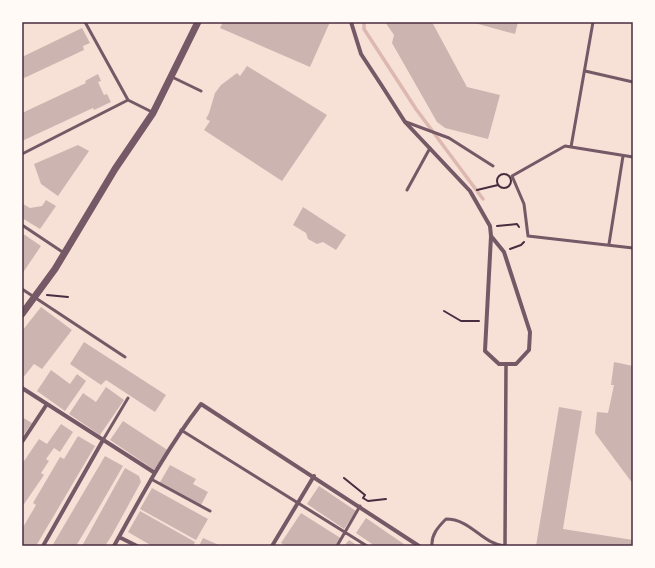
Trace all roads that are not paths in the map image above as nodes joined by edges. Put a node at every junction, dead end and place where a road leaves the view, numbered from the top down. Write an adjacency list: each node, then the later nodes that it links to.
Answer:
1 (85, 22): 9 (lane)
2 (198, 22): 6 (street)
3 (351, 22): 11 (street)
4 (592, 22): 5 (lane)
5 (585, 71): 7 (lane); 12 (lane)
6 (172, 77): 8 (lane); 10 (street)
7 (633, 82)
8 (201, 91)
9 (128, 100): 10 (lane); 14 (lane)
10 (153, 112): 23 (street)
11 (405, 122): 13 (street); 17 (lane)
12 (571, 147): 15 (lane); 21 (lane)
13 (430, 148): 18 (lane); 20 (street)
14 (22, 154)
15 (623, 156): 16 (lane); 21 (lane)
16 (633, 157)
17 (493, 166)
18 (407, 190)
19 (22, 225): 23 (lane)
20 (491, 236): 28 (street); 28 (street)
21 (609, 244): 22 (lane)
22 (633, 248)
23 (64, 253): 25 (street)
24 (22, 289): 25 (lane)
25 (34, 297): 26 (street); 27 (lane)
26 (22, 314)
27 (125, 357)
28 (506, 364): 51 (street)
29 (22, 388): 31 (street)
30 (128, 398): 33 (lane)
31 (47, 404): 33 (street); 34 (street)
32 (181, 430): 35 (street); 36 (street); 38 (lane)
33 (103, 440): 35 (street); 43 (street)
34 (22, 442)
35 (155, 473): 37 (street)
36 (314, 476): 38 (street); 39 (street)
37 (151, 479): 40 (lane); 42 (street)
38 (298, 503): 41 (lane); 46 (street)
39 (360, 506): 41 (lane); 49 (street)
40 (210, 511)
41 (345, 532): 47 (lane); 48 (lane)
42 (119, 537): 44 (street); 45 (street)
43 (43, 546)
44 (114, 546)
45 (137, 546)
46 (272, 546)
47 (337, 546)
48 (367, 546)
49 (419, 546)
50 (432, 546): 51 (lane)
51 (505, 546)

